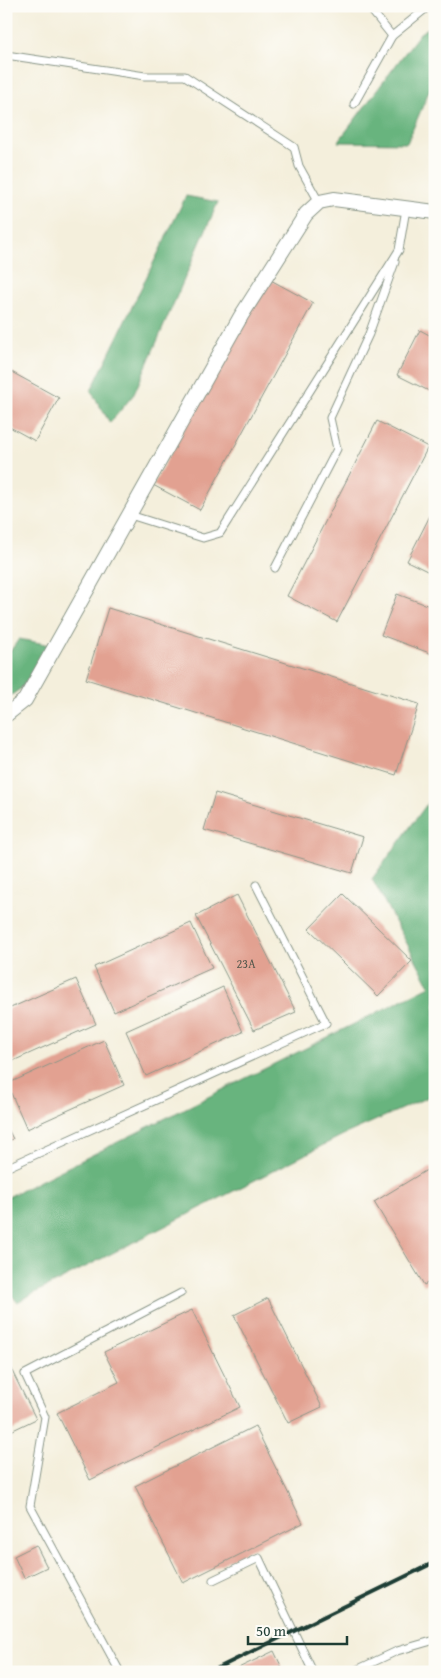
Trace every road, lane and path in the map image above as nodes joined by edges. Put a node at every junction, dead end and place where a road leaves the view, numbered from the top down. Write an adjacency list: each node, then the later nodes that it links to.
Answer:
1 (368, 6): 3 (lane)
2 (429, 6): 3 (lane)
3 (392, 36): 5 (lane)
4 (6, 55): 6 (lane)
5 (354, 104)
6 (319, 202): 7 (street); 10 (street)
7 (406, 209): 8 (street); 9 (lane)
8 (435, 212)
9 (399, 250): 10 (lane); 11 (lane)
10 (130, 515): 12 (street)
11 (275, 568)
12 (6, 715)
13 (256, 885): 14 (lane)
14 (6, 1168)
15 (181, 1293): 18 (lane)
16 (213, 1580): 19 (lane)
17 (435, 1640): 20 (lane)
18 (120, 1672)
19 (313, 1672)
20 (352, 1672)

